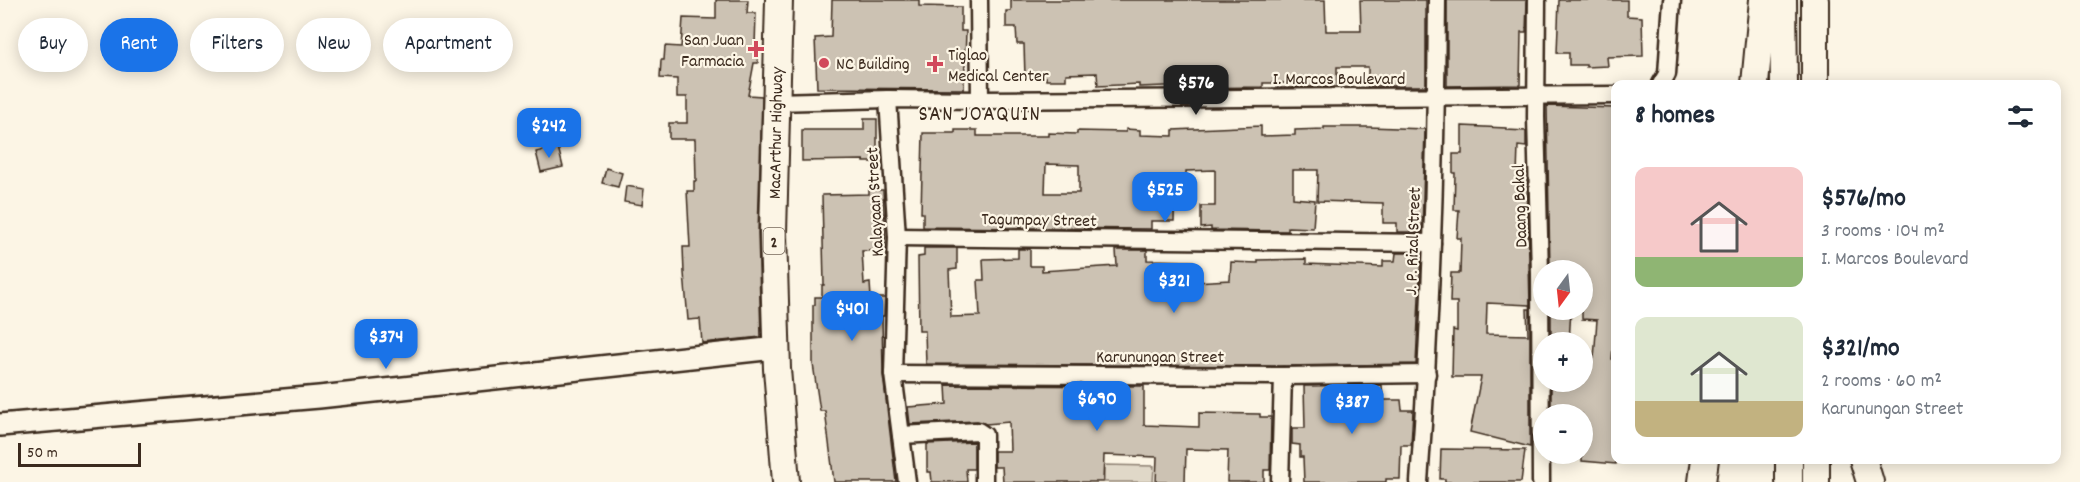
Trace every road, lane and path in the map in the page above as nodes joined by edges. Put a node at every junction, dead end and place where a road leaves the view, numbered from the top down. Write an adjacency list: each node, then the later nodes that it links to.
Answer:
1 (779, 0): 18 (highway, MacArthur Highway / 2)
2 (980, 0): 17 (street)
3 (1437, 0): 15 (street, J. P. Rizal Street)
4 (1537, 0): 14 (street, Daang Bakal)
5 (1672, 0): 9 (street)
6 (1763, 0): 10 (highway)
7 (1783, 0): 11 (highway)
8 (1815, 0): 12 (highway)
9 (1663, 80)
10 (1755, 80)
11 (1784, 80)
12 (1815, 80)
13 (1611, 95): 14 (street, I. Marcos Boulevard)
14 (1536, 96): 15 (street, I. Marcos Boulevard); 36 (street, Daang Bakal)
15 (1437, 97): 17 (street, I. Marcos Boulevard); 20 (street, J. P. Rizal Street)
16 (888, 99): 17 (street, I. Marcos Boulevard); 18 (street, I. Marcos Boulevard); 19 (street, Kalayaan Street)
17 (980, 100)
18 (775, 102): 21 (highway, MacArthur Highway / 2)
19 (897, 237): 20 (street, Tagumpay Street); 22 (street, Kalayaan Street)
20 (1432, 243): 23 (street, J. P. Rizal Street)
21 (776, 348): 25 (main road); 31 (highway, MacArthur Highway / 2)
22 (893, 374): 24 (street, Karunungan Street); 26 (street, Kalayaan Street)
23 (1427, 374): 24 (street, Karunungan Street); 35 (street, J. P. Rizal Street)
24 (1283, 376): 34 (street)
25 (0, 425)
26 (900, 435): 32 (street, Kalayaan Street); 33 (street)
27 (1704, 464): 37 (highway)
28 (1789, 464): 38 (highway)
29 (1816, 464): 39 (highway)
30 (1865, 464): 40 (highway)
31 (786, 482)
32 (907, 482)
33 (984, 482)
34 (1280, 482)
35 (1419, 482)
36 (1541, 482)
37 (1702, 482)
38 (1789, 482)
39 (1816, 482)
40 (1870, 482)

